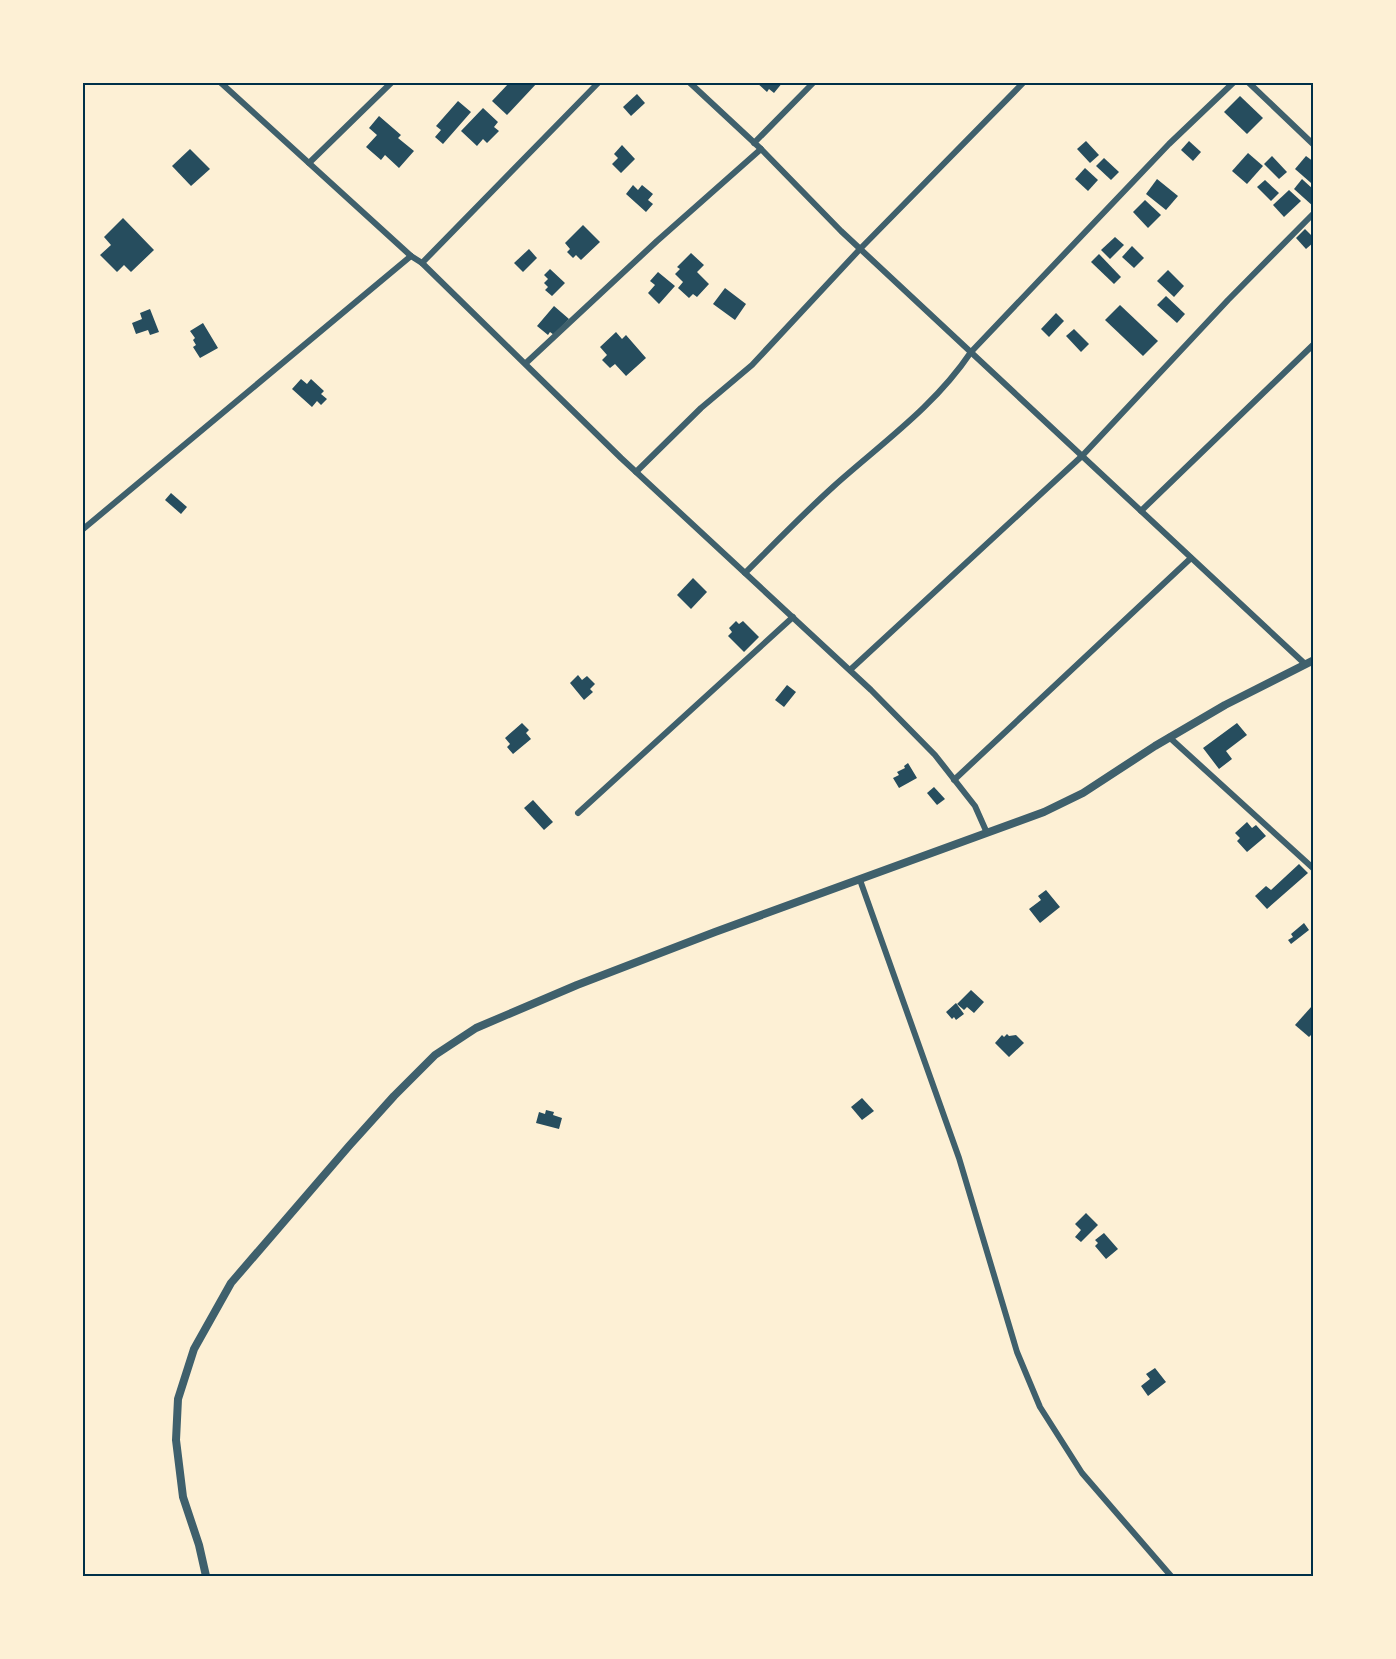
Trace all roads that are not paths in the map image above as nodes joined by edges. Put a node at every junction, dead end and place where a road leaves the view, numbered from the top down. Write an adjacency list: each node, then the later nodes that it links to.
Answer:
1 (220, 82): 12 (street)
2 (392, 82): 12 (street)
3 (599, 82): 16 (street)
4 (688, 82): 9 (street)
5 (814, 82): 9 (street)
6 (1024, 82): 14 (street)
7 (1234, 82): 18 (street)
8 (1248, 82): 10 (street)
9 (754, 143): 11 (street)
10 (1314, 145)
11 (761, 149): 14 (street); 19 (street)
12 (309, 163): 15 (street)
13 (1314, 213): 20 (street)
14 (860, 249): 18 (street); 21 (street)
15 (411, 256): 16 (street); 23 (street)
16 (422, 262): 19 (street)
17 (1314, 344): 22 (street)
18 (971, 352): 20 (street); 25 (street)
19 (526, 363): 21 (street)
20 (1082, 456): 22 (street); 29 (street)
21 (636, 472): 25 (street)
22 (1141, 511): 24 (street)
23 (82, 530)
24 (1191, 558): 28 (street); 31 (street)
25 (745, 573): 26 (street)
26 (793, 617): 29 (street); 32 (street)
27 (1314, 660): 28 (street)
28 (1304, 663): 30 (street)
29 (850, 670): 31 (street)
30 (1169, 737): 33 (street); 34 (street)
31 (954, 780): 33 (street)
32 (578, 813)
33 (987, 833): 35 (street)
34 (1314, 869)
35 (860, 880): 36 (street); 37 (street)
36 (206, 1576)
37 (1171, 1576)

